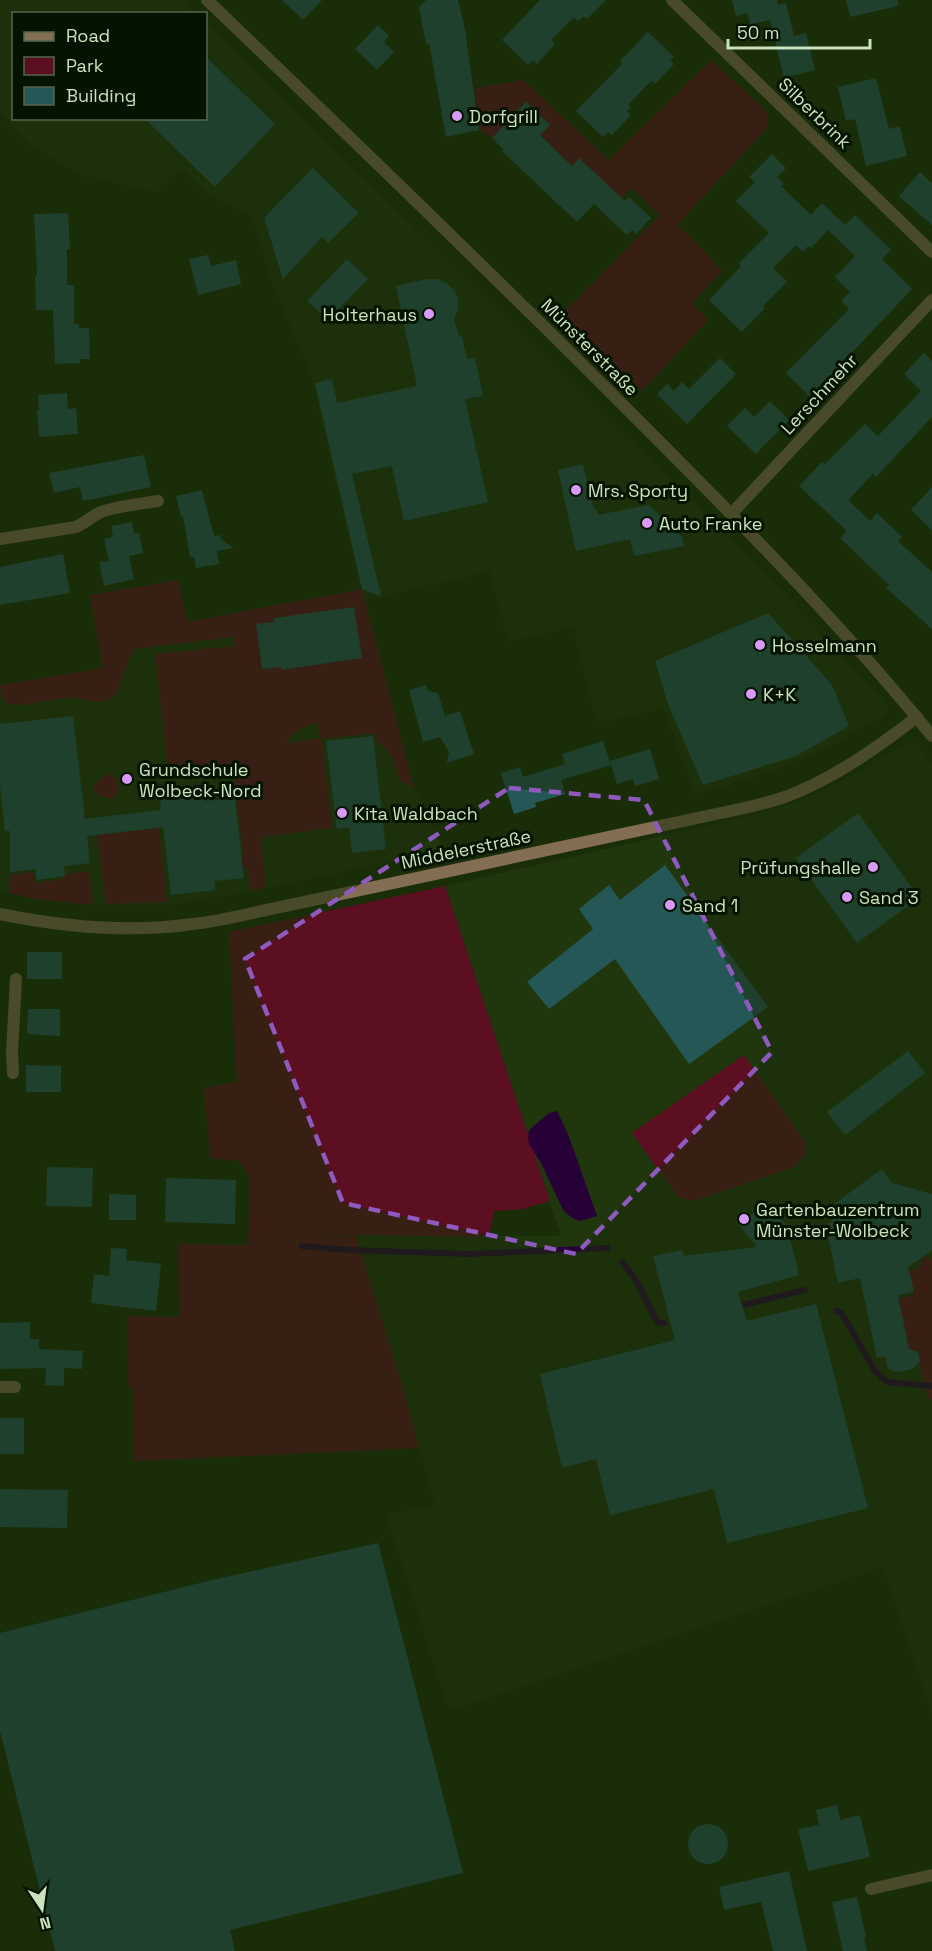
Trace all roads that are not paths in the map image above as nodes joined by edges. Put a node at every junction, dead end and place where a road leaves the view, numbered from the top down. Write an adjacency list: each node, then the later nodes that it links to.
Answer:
1 (207, 0): 6 (street, Münsterstraße)
2 (672, 0): 3 (street, Silberbrink)
3 (932, 252)
4 (932, 300): 6 (street, Lerschmehr)
5 (158, 501): 7 (street)
6 (732, 513): 8 (street, Münsterstraße)
7 (0, 539)
8 (917, 717): 9 (street, Münsterstraße); 10 (street, Middelerstraße)
9 (932, 736)
10 (0, 914)
11 (16, 979): 12 (street)
12 (6, 1053): 13 (street)
13 (13, 1073)
14 (0, 1387): 15 (street)
15 (15, 1387)
16 (932, 1875): 17 (street)
17 (871, 1889)

